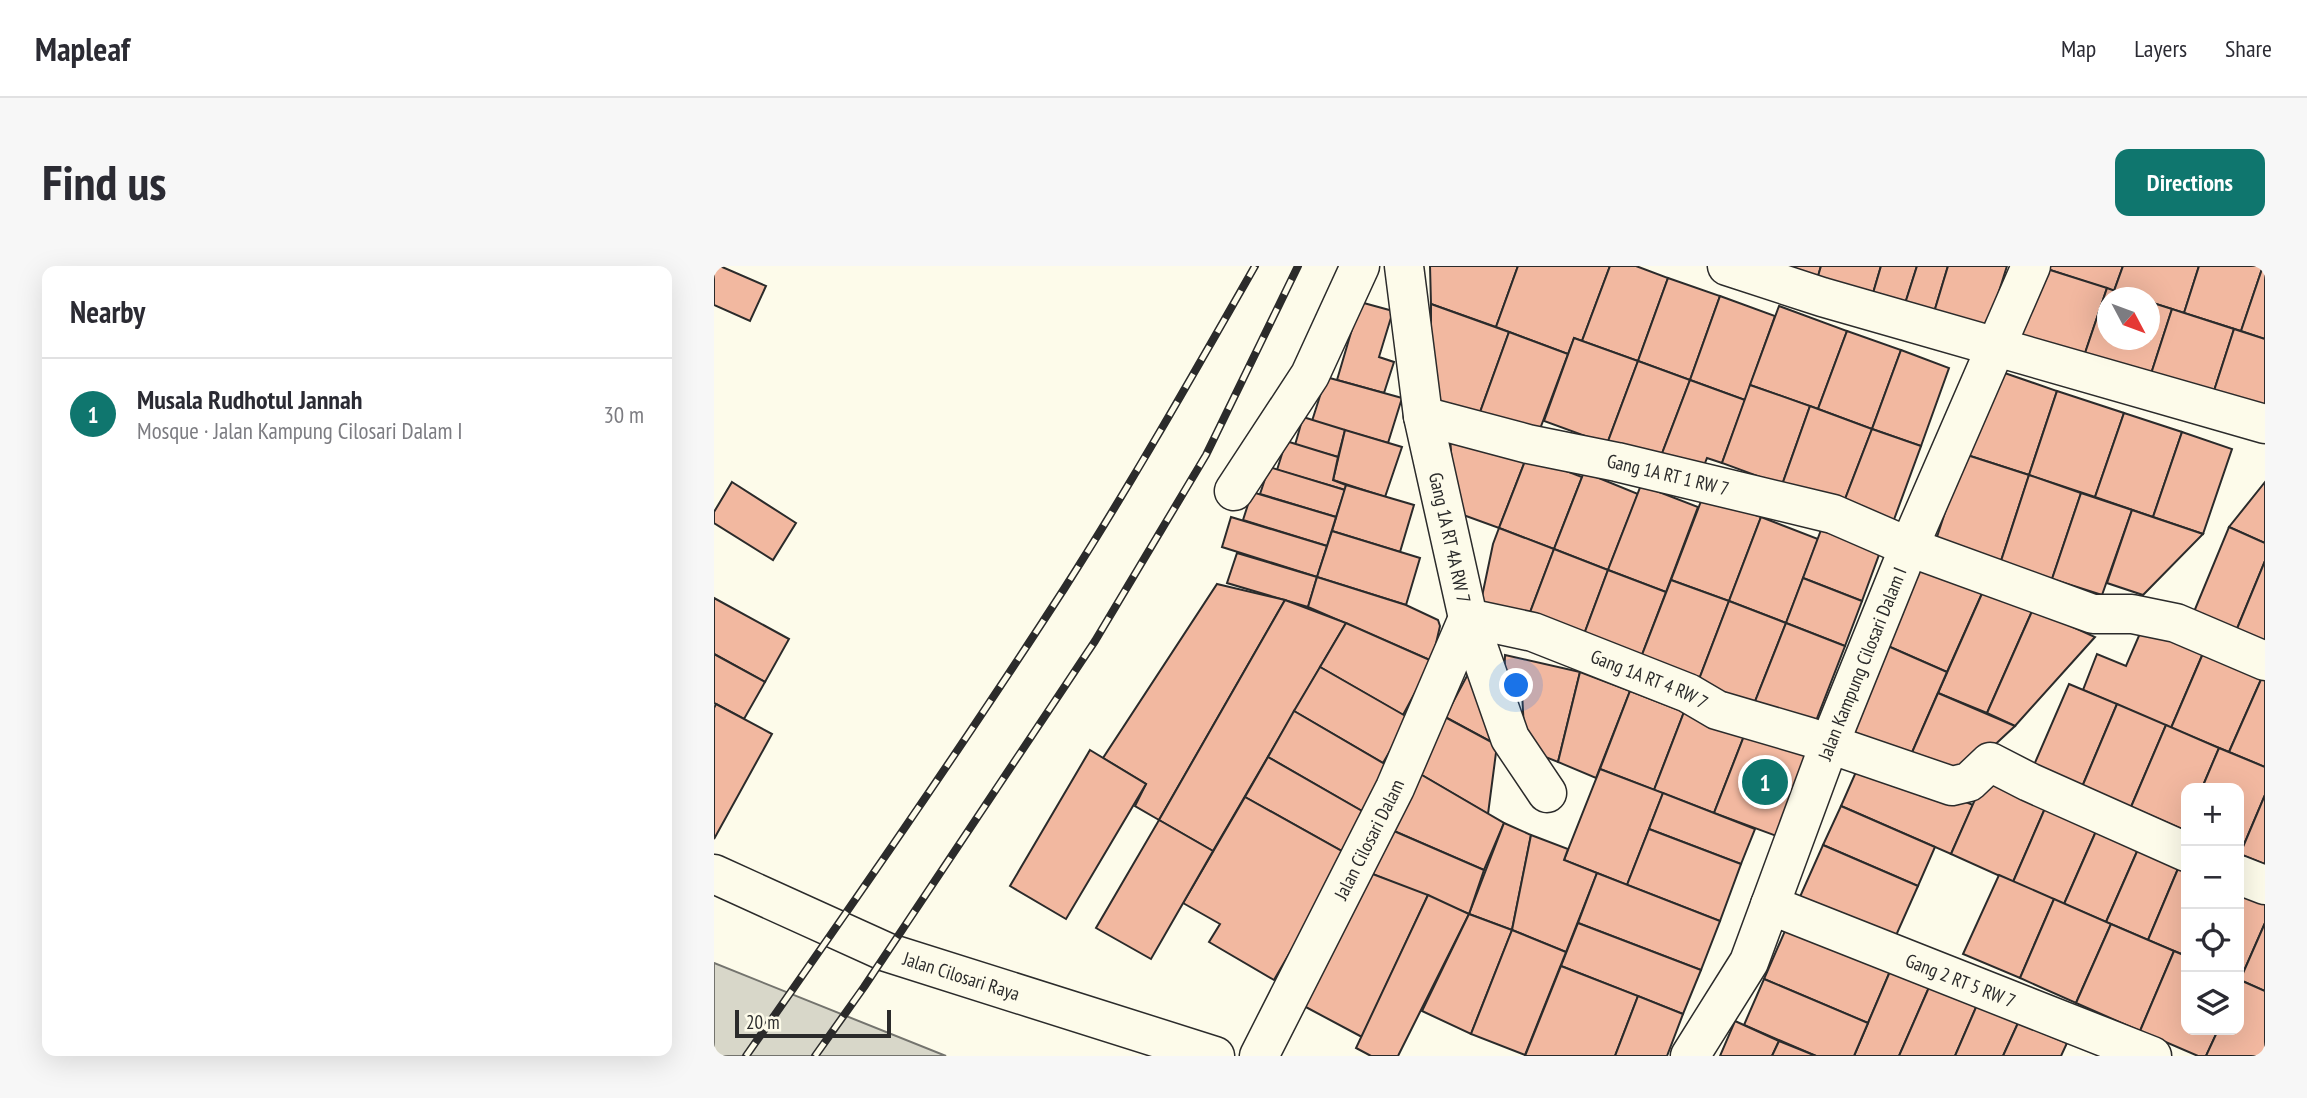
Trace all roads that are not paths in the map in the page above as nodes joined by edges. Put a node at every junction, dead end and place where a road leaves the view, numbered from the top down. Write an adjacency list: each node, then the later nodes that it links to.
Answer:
1 (1360, 266): 8 (street)
2 (1404, 266): 6 (street, Gang 1A RT 4A RW 7)
3 (1727, 266): 5 (street)
4 (2031, 266): 5 (street, Jalan Kampung Cilosari Dalam I)
5 (1998, 346): 7 (street); 9 (street, Jalan Kampung Cilosari Dalam I)
6 (1423, 416): 9 (street, Gang 1A RT 1 RW 7); 10 (street, Gang 1A RT 4A RW 7)
7 (2265, 424)
8 (1234, 491)
9 (1909, 547): 11 (street, Gang 1A RT 1 RW 7); 12 (street, Jalan Kampung Cilosari Dalam I)
10 (1468, 618): 12 (street, Gang 1A RT 4 RW 7); 13 (street, Gang 1A RT 4A RW 7); 20 (street, Jalan Cilosari Dalam)
11 (2265, 661)
12 (1829, 745): 14 (street, Gang 1A RT 4 RW 7); 18 (street, Jalan Kampung Cilosari Dalam I)
13 (1547, 793)
14 (2181, 850)
15 (714, 874): 19 (street, Jalan Cilosari Raya)
16 (2244, 877): 17 (street)
17 (2265, 886)
18 (1770, 905): 21 (street, Jalan Kampung Cilosari Dalam I); 22 (street, Gang 2 RT 5 RW 7)
19 (1215, 1056)
20 (1259, 1056)
21 (1690, 1056)
22 (2152, 1056)

